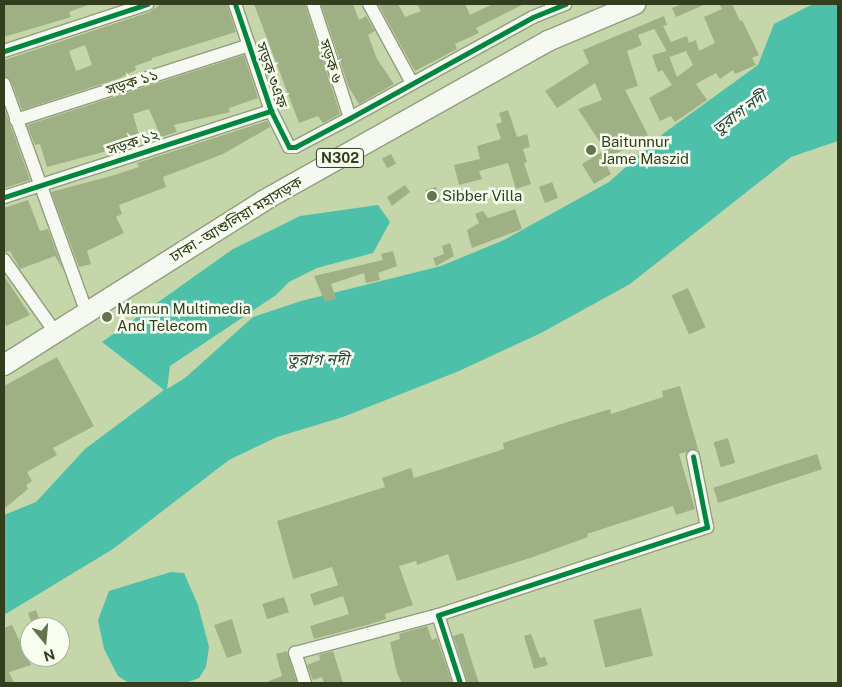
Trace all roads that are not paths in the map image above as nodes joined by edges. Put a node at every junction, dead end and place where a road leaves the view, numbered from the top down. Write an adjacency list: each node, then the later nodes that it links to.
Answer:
1 (147, 4): 8 (street)
2 (236, 4): 7 (street, সড়ক ৩এফ)
3 (313, 4): 12 (street, সড়ক ৬)
4 (369, 4): 9 (street)
5 (565, 4): 9 (street)
6 (635, 4): 17 (highway, ঢাকা - আশুলিয়া মহাসড়ক / N302)
7 (249, 45): 11 (street, সড়ক ৩এফ); 13 (street, সড়ক ১১)
8 (4, 51)
9 (412, 82): 12 (street)
10 (4, 84): 13 (street)
11 (270, 111): 12 (street, সড়ক ৩এফ); 14 (street, সড়ক ১২)
12 (350, 118)
13 (16, 120): 14 (street)
14 (39, 186): 15 (street, সড়ক ১২); 17 (street)
15 (4, 197)
16 (4, 260): 18 (street)
17 (86, 312): 18 (highway, ঢাকা - আশুলিয়া মহাসড়ক / N302)
18 (55, 332): 19 (highway, N302); 20 (highway, ঢাকা - আশুলিয়া মহাসড়ক / N302)
19 (4, 358)
20 (4, 365)
21 (693, 456): 22 (street)
22 (438, 615): 23 (street); 24 (street)
23 (305, 683)
24 (460, 683)

